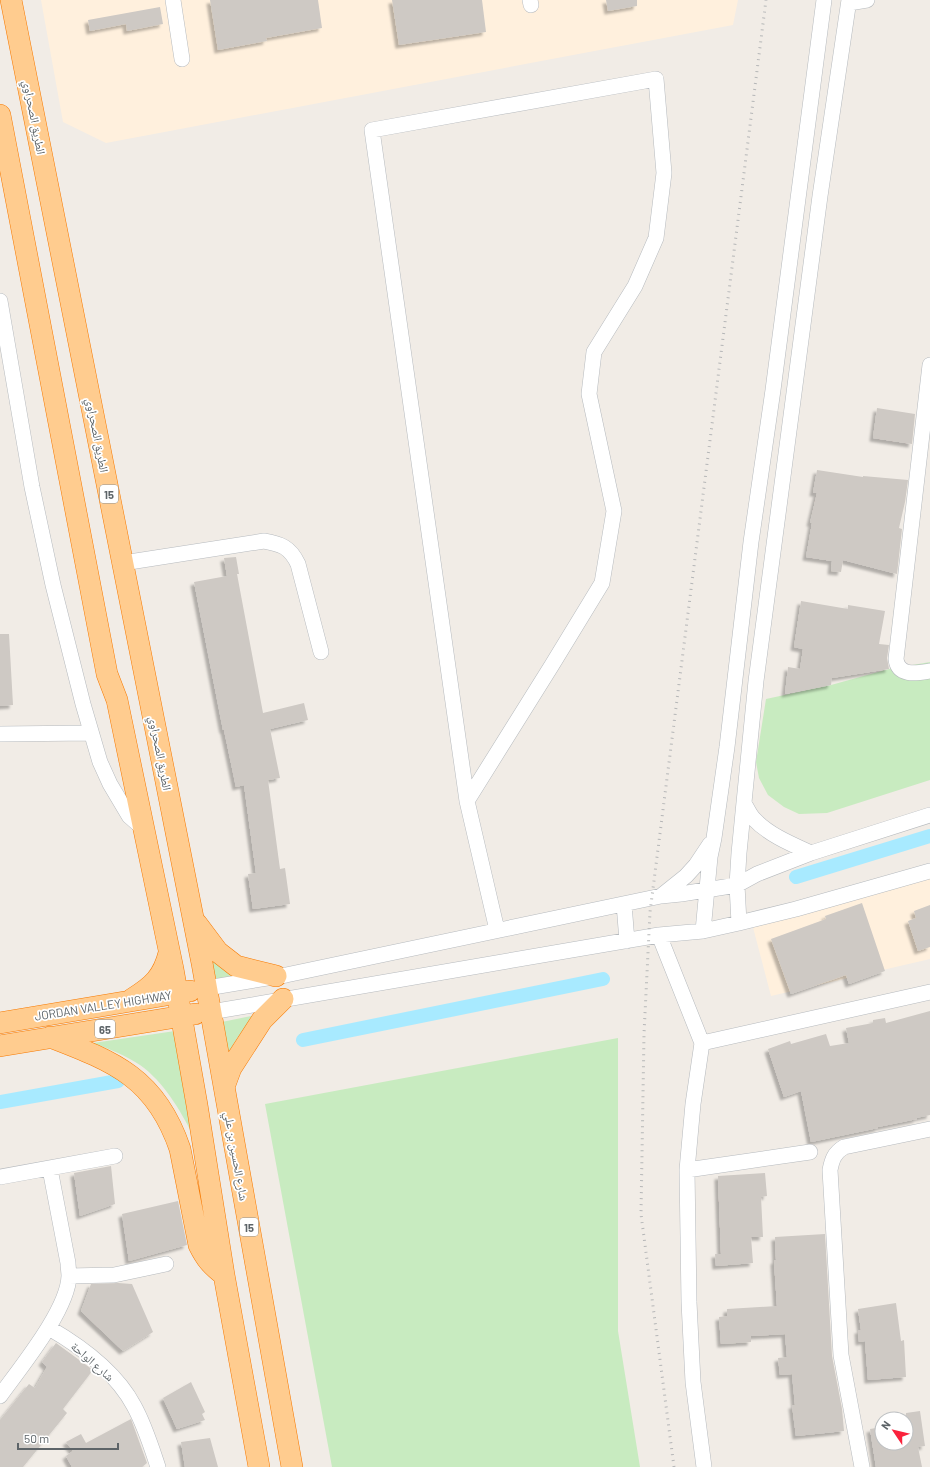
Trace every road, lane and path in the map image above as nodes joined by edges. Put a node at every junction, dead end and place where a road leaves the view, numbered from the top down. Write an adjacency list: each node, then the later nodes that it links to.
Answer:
1 (11, 0): 10 (highway, الطريق الصحراوي / 15)
2 (173, 0): 6 (street)
3 (824, 0): 19 (street)
4 (867, 0): 5 (street)
5 (849, 1): 16 (street)
6 (182, 59)
7 (0, 115): 18 (highway)
8 (0, 302): 13 (street)
9 (930, 365): 12 (street)
10 (123, 562): 11 (street); 26 (highway, الطريق الصحراوي / 15)
11 (321, 652)
12 (930, 671)
13 (91, 733): 14 (street); 18 (street)
14 (0, 734)
15 (467, 801): 15 (street); 28 (street)
16 (744, 803): 20 (street); 22 (street)
17 (930, 815): 20 (street)
18 (145, 830): 32 (highway)
19 (714, 838): 23 (street); 24 (street)
20 (811, 853): 22 (street)
21 (930, 871): 27 (street)
22 (737, 885): 23 (street); 27 (street)
23 (707, 889): 24 (street); 29 (street)
24 (661, 896): 25 (street)
25 (624, 904): 28 (street); 31 (street)
26 (194, 920): 33 (highway); 34 (highway, الطريق الصحراوي / 15)
27 (739, 923): 29 (street)
28 (497, 930): 33 (street)
29 (703, 931): 30 (street)
30 (659, 935): 31 (street); 43 (street)
31 (627, 940): 37 (street)
32 (169, 953): 36 (highway); 38 (highway)
33 (276, 976): 34 (street)
34 (206, 988): 36 (highway, JORDAN VALLEY HIGHWAY / 65); 39 (highway, شارع الحسين بن علي / 15)
35 (930, 992): 43 (street)
36 (177, 993): 38 (highway, JORDAN VALLEY HIGHWAY / 65); 40 (highway)
37 (283, 999): 39 (street); 45 (highway)
38 (126, 1002): 41 (highway, JORDAN VALLEY HIGHWAY / 65)
39 (211, 1012): 40 (highway, JORDAN VALLEY HIGHWAY / 65); 45 (highway, شارع الحسين بن علي / 15)
40 (181, 1016): 42 (highway, JORDAN VALLEY HIGHWAY / 65); 53 (highway)
41 (0, 1023)
42 (50, 1037): 44 (highway, JORDAN VALLEY HIGHWAY / 65); 53 (highway)
43 (702, 1043): 50 (street)
44 (0, 1046)
45 (224, 1087): 59 (highway, شارع الحسين بن علي / 15)
46 (930, 1129): 61 (street)
47 (810, 1152): 50 (street)
48 (115, 1156): 49 (street)
49 (50, 1169): 51 (street); 54 (street)
50 (687, 1170): 60 (street)
51 (0, 1177)
52 (166, 1264): 54 (street)
53 (224, 1275): 58 (highway)
54 (69, 1276): 55 (street)
55 (49, 1328): 56 (street); 57 (street, شارع الواحة)
56 (0, 1396)
57 (158, 1467)
58 (260, 1467)
59 (292, 1467)
60 (704, 1467)
61 (862, 1467)

